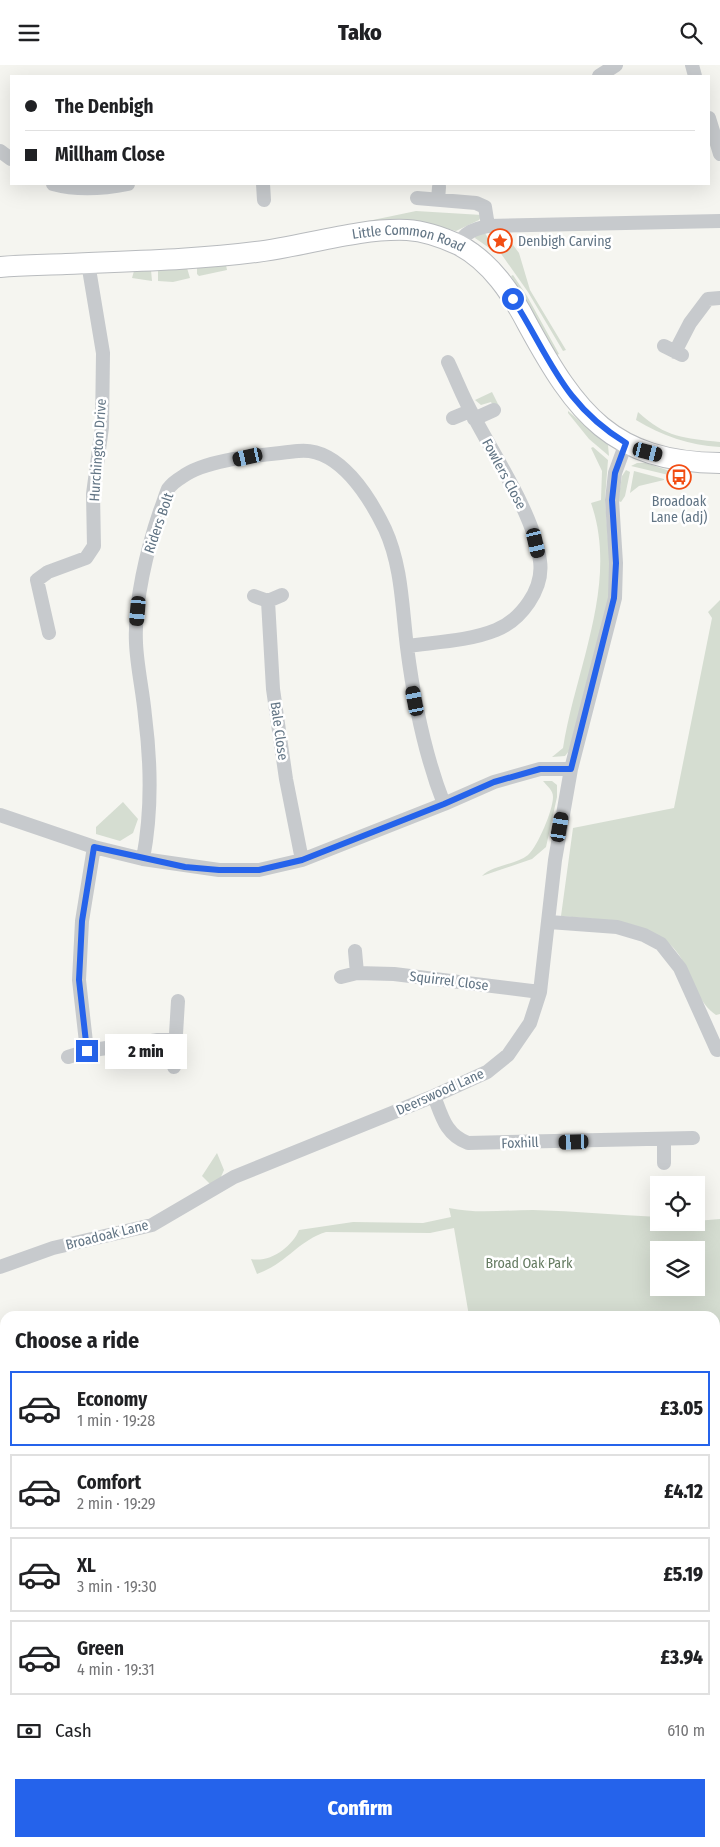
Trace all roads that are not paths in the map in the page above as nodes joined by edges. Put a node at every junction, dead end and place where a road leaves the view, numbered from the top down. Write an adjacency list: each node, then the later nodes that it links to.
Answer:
1 (616, 65): 2 (street)
2 (601, 75)
3 (710, 121): 4 (street)
4 (720, 154)
5 (58, 185): 6 (street)
6 (123, 185)
7 (263, 185): 9 (street)
8 (416, 198): 11 (street)
9 (264, 200)
10 (720, 221): 11 (street)
11 (488, 226): 12 (street)
12 (459, 245): 13 (highway, Little Common Road); 21 (highway, Little Common Road)
13 (88, 263): 14 (highway, Little Common Road); 24 (street, Hurchington Drive)
14 (0, 267)
15 (720, 298): 16 (street)
16 (674, 351)
17 (448, 362): 19 (street, Fowlers Close)
18 (494, 409): 19 (street)
19 (472, 415): 20 (street); 25 (street, Fowlers Close)
20 (453, 418)
21 (626, 443): 22 (highway, Little Common Road); 26 (street)
22 (720, 463)
23 (282, 595): 31 (street, Bale Close)
24 (49, 633)
25 (407, 646): 27 (street, Riders Bolt); 30 (street, Riders Bolt)
26 (571, 769): 27 (street); 32 (street, Deerswood Lane)
27 (444, 804): 31 (street)
28 (0, 815): 29 (street)
29 (94, 847): 30 (street); 41 (street)
30 (143, 859): 31 (street)
31 (302, 860)
32 (549, 922): 36 (street, Deerswood Lane); 38 (street)
33 (355, 951): 34 (street)
34 (358, 973): 35 (street, Squirrel Close); 36 (street, Squirrel Close)
35 (341, 977)
36 (540, 992): 44 (street, Deerswood Lane)
37 (178, 1001): 39 (street)
38 (714, 1025): 40 (street)
39 (177, 1040): 41 (street); 43 (street)
40 (717, 1050)
41 (87, 1051): 42 (street)
42 (68, 1057)
43 (174, 1067)
44 (434, 1096): 46 (street, Foxhill); 48 (street, Deerswood Lane)
45 (693, 1138): 46 (street, Foxhill)
46 (664, 1139): 47 (street)
47 (664, 1163)
48 (234, 1177): 49 (street, Broadoak Lane)
49 (0, 1267)

